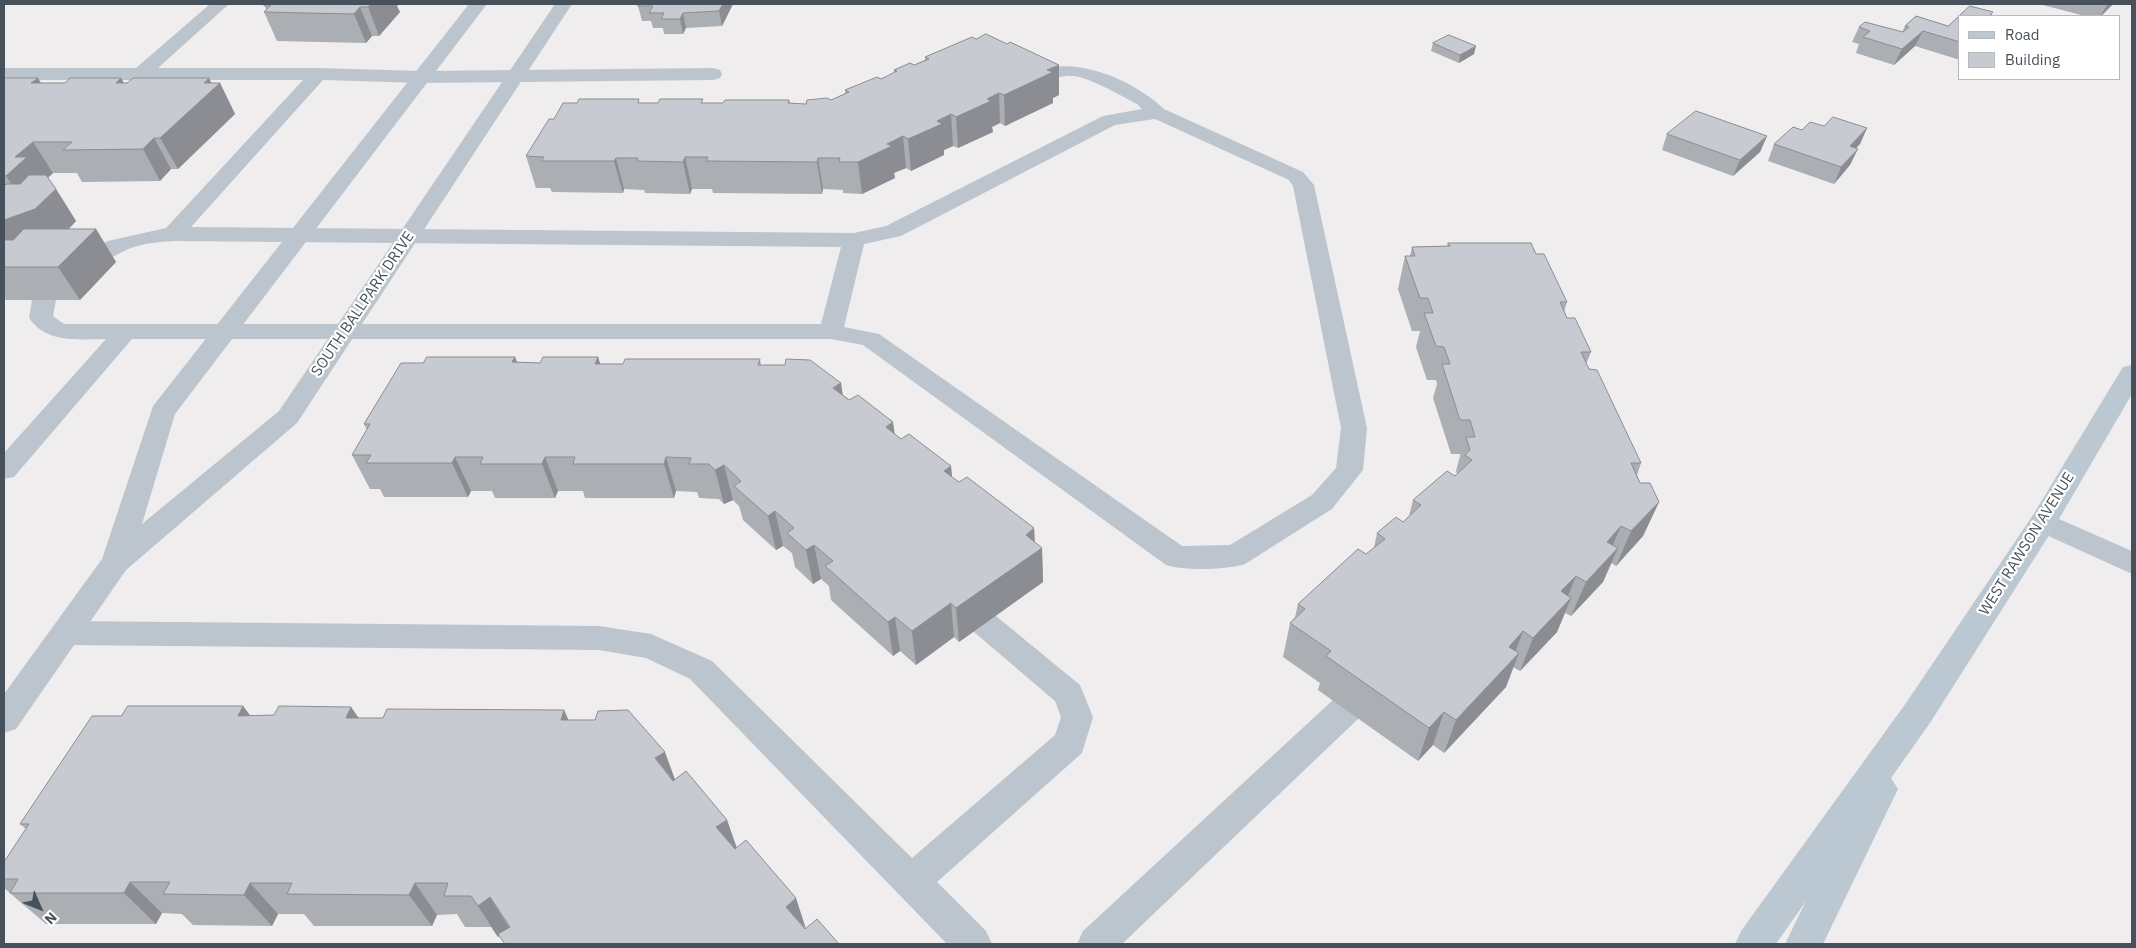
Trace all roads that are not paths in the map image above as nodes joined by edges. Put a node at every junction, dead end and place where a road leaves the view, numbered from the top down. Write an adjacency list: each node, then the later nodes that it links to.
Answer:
1 (220, 4): 5 (street)
2 (478, 4): 9 (street, SOUTH BALLPARK DRIVE)
3 (563, 4): 8 (street, SOUTH BALLPARK DRIVE)
4 (4, 74): 5 (street)
5 (141, 74): 6 (street)
6 (318, 74): 9 (street); 12 (street)
7 (713, 74): 8 (street)
8 (516, 75): 9 (street); 13 (street, SOUTH BALLPARK DRIVE)
9 (421, 77): 14 (street, SOUTH BALLPARK DRIVE)
10 (1032, 82): 11 (street)
11 (1157, 113): 15 (street); 19 (street)
12 (173, 234): 14 (street); 16 (street)
13 (408, 236): 14 (street); 15 (street); 21 (street, SOUTH BALLPARK DRIVE)
14 (298, 237): 20 (street, SOUTH BALLPARK DRIVE)
15 (854, 240): 19 (street)
16 (83, 262)
17 (44, 300): 18 (street)
18 (124, 332): 20 (street); 23 (street)
19 (830, 332): 21 (street)
20 (224, 333): 21 (street); 25 (street, SOUTH BALLPARK DRIVE)
21 (345, 333): 25 (street, SOUTH BALLPARK DRIVE)
22 (2132, 373): 24 (main road, WEST RAWSON AVENUE)
23 (4, 470)
24 (2044, 522): 26 (street); 30 (main road, WEST RAWSON AVENUE)
25 (116, 562): 28 (street, SOUTH BALLPARK DRIVE)
26 (2132, 563)
27 (985, 624): 32 (street)
28 (66, 633): 31 (street, SOUTH BALLPARK DRIVE); 32 (street)
29 (1346, 709): 34 (street)
30 (1918, 713): 35 (main road, WEST RAWSON AVENUE); 36 (main road, WEST RAWSON AVENUE)
31 (4, 719)
32 (911, 882): 33 (street)
33 (973, 944)
34 (1096, 944)
35 (1754, 944)
36 (1804, 944)

